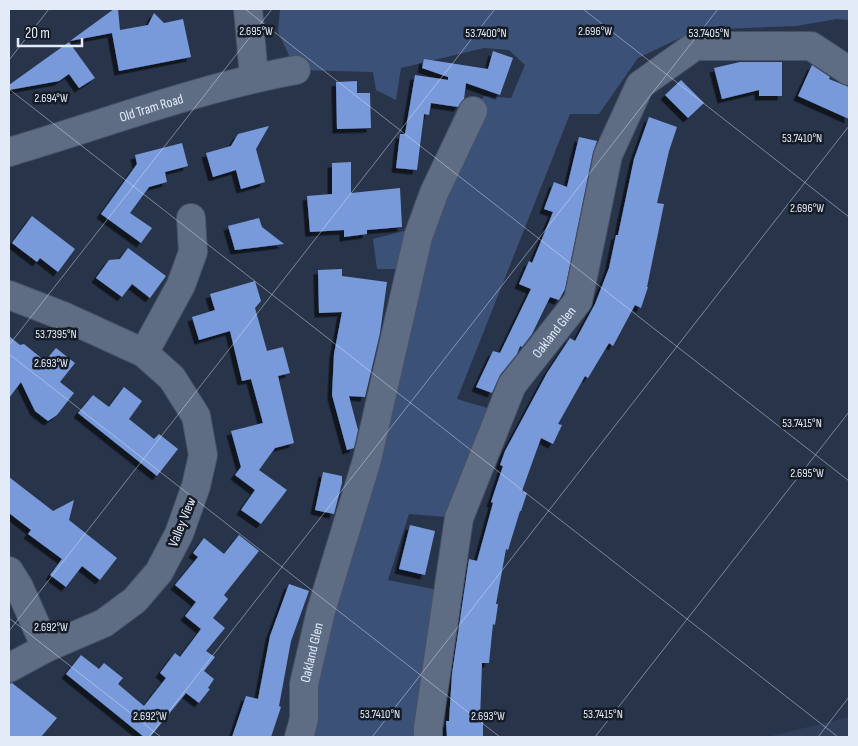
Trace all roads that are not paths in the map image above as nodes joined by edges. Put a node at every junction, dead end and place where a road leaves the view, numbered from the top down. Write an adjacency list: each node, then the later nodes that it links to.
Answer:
1 (248, 9): 4 (street)
2 (296, 70): 4 (street, Old Tram Road)
3 (849, 71): 14 (street, Oakland Glen)
4 (254, 77): 6 (street, Old Tram Road)
5 (473, 111): 13 (street, Oakland Glen)
6 (9, 152)
7 (191, 218): 9 (street)
8 (9, 295): 9 (street, Valley View)
9 (144, 353): 11 (street, Valley View)
10 (9, 571): 11 (street)
11 (46, 648): 12 (street, Valley View)
12 (9, 668)
13 (299, 737)
14 (428, 737)

